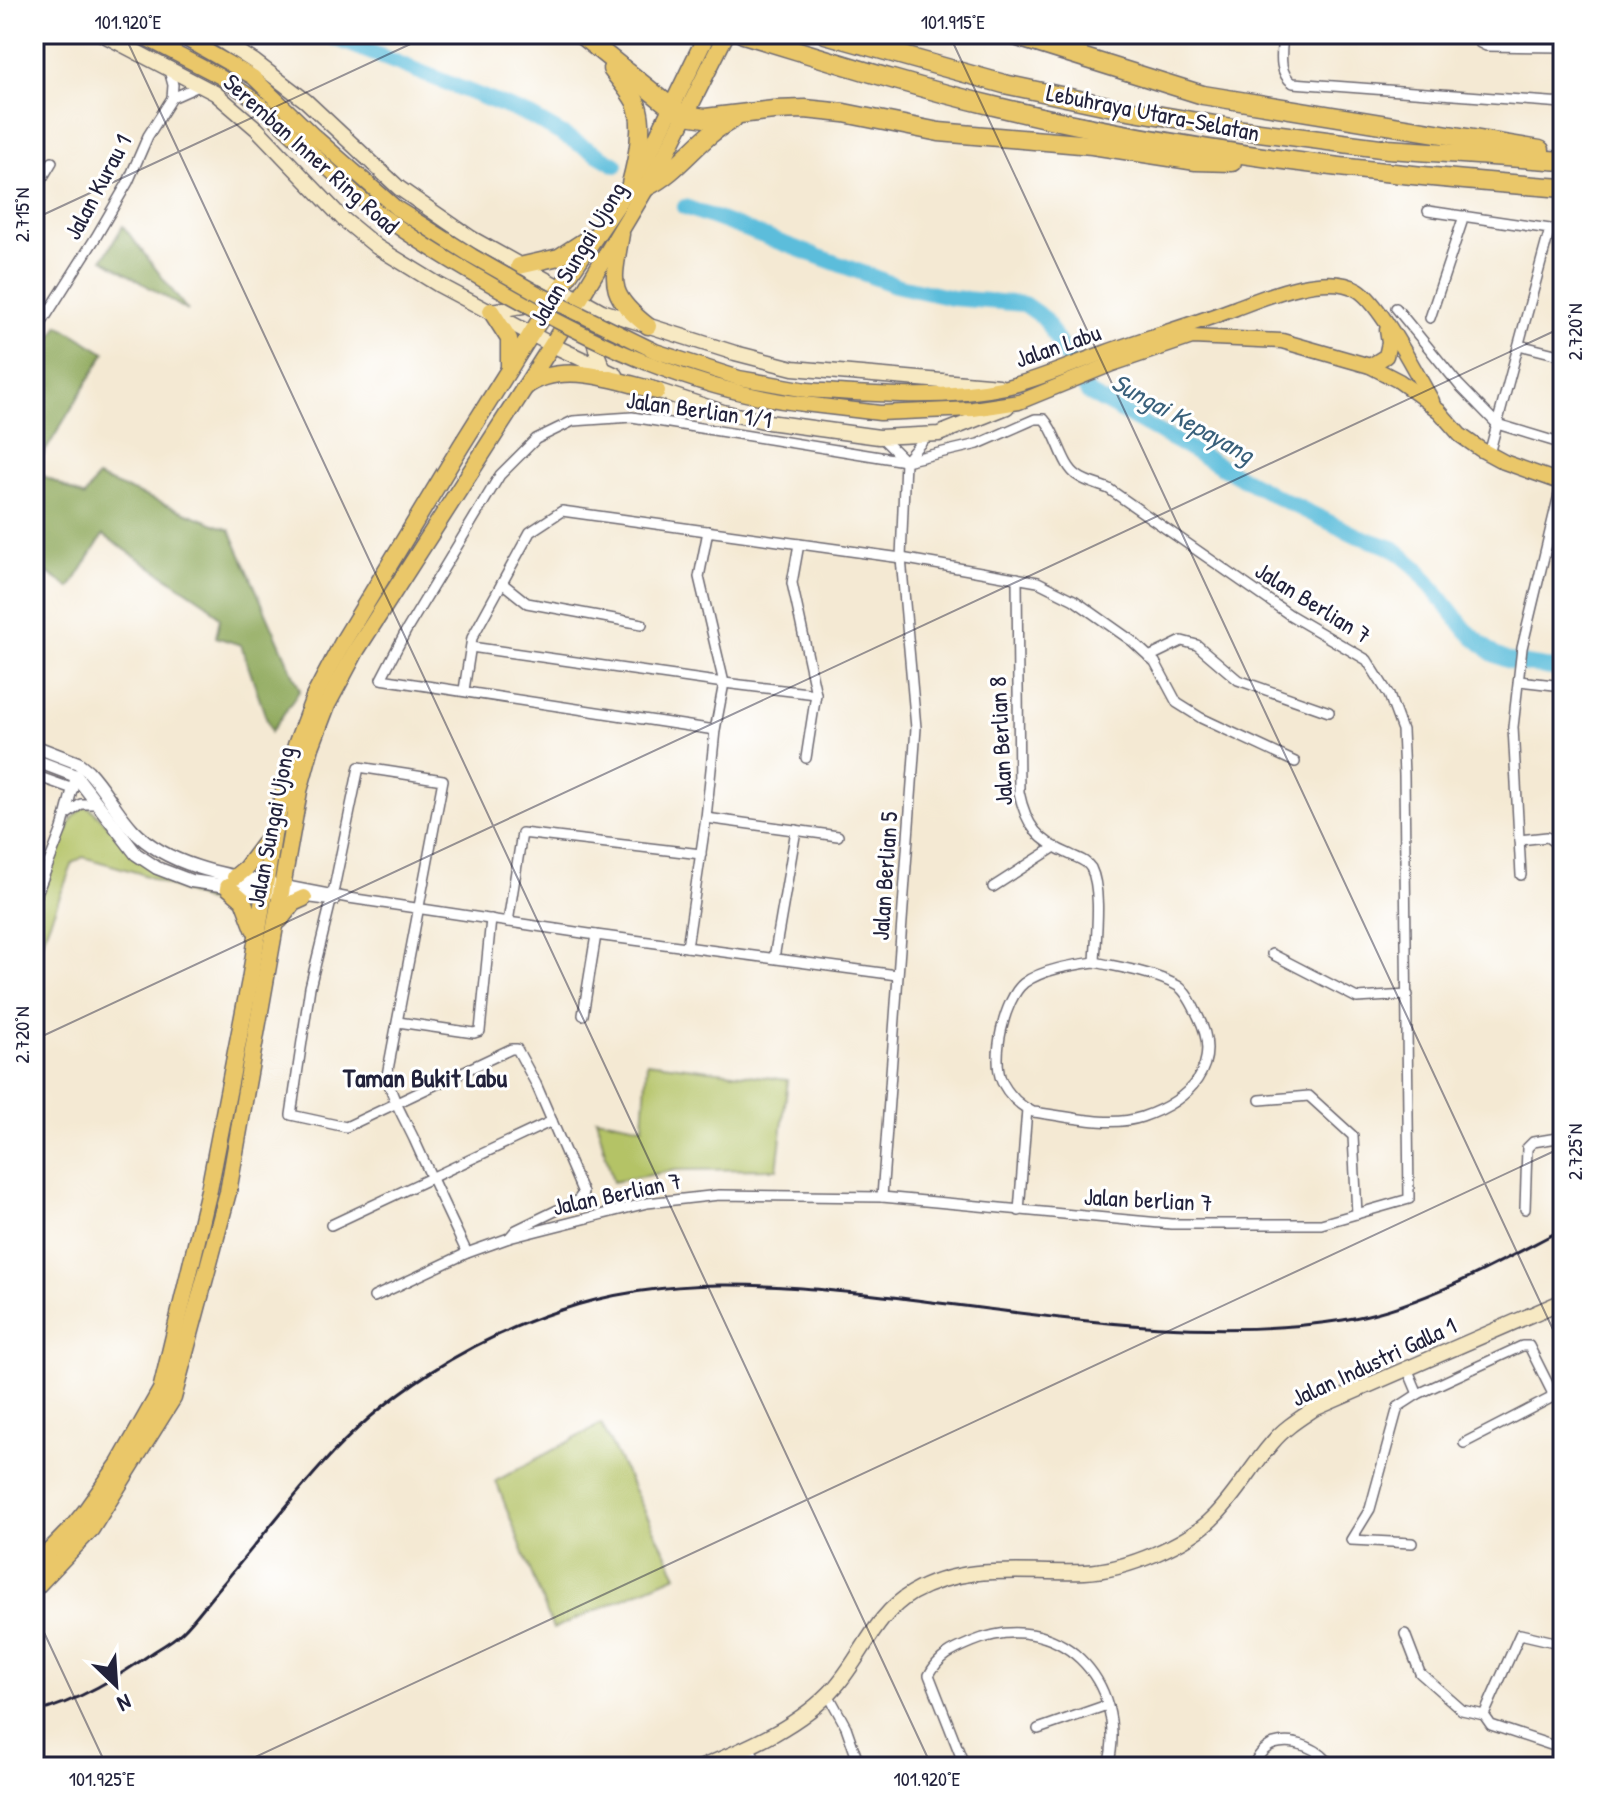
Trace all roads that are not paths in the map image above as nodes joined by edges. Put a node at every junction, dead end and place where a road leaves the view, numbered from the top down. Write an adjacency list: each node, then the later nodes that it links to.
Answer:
1 (102, 34): 16 (main road, Seremban Inner Ring Road)
2 (138, 34): 22 (main road)
3 (177, 34): 22 (main road)
4 (211, 34): 33 (main road, Seremban Inner Ring Road)
5 (580, 34): 14 (highway)
6 (707, 34): 15 (highway, Jalan Sungai Ujong)
7 (726, 34): 15 (highway, Jalan Sungai Ujong)
8 (743, 34): 25 (highway, Lebuhraya Utara–Selatan)
9 (825, 34): 23 (highway, Lebuhraya Utara–Selatan)
10 (1008, 34): 23 (highway)
11 (1283, 34): 19 (street)
12 (1477, 34): 13 (street)
13 (1563, 47)
14 (599, 51): 20 (highway); 26 (highway)
15 (706, 55): 20 (highway, Jalan Sungai Ujong)
16 (167, 67): 17 (main road, Seremban Inner Ring Road); 18 (street)
17 (202, 85): 18 (street); 37 (main road, Seremban Inner Ring Road)
18 (172, 98): 43 (street, Jalan Kurau 1)
19 (1563, 103)
20 (679, 111): 21 (highway); 26 (highway, Jalan Sungai Ujong)
21 (750, 112): 25 (highway); 26 (highway)
22 (310, 142): 54 (main road, bridge)
23 (1563, 158)
24 (52, 162): 28 (street)
25 (1287, 162): 27 (highway, Lebuhraya Utara–Selatan)
26 (643, 179): 30 (highway, Jalan Sungai Ujong)
27 (1563, 188)
28 (34, 192)
29 (1428, 211): 31 (street)
30 (622, 216): 32 (highway, Jalan Sungai Ujong); 35 (highway, Jalan Sungai Ujong); 40 (highway)
31 (1464, 216): 38 (street); 45 (street)
32 (599, 230): 33 (highway); 34 (highway, Jalan Sungai Ujong)
33 (519, 266): 34 (main road, Seremban Inner Ring Road); 37 (main road)
34 (560, 288): 35 (main road, Seremban Inner Ring Road); 42 (highway, Jalan Sungai Ujong)
35 (579, 298): 39 (main road, Jalan Labu); 44 (highway, Jalan Sungai Ujong)
36 (1396, 308): 57 (street)
37 (491, 311): 42 (main road, Seremban Inner Ring Road); 49 (highway)
38 (1430, 318)
39 (627, 319): 40 (main road, Jalan Labu); 50 (main road)
40 (648, 326): 51 (main road, Jalan Labu)
41 (1386, 326): 47 (main road, Jalan Labu); 48 (main road); 56 (main road, Jalan Labu)
42 (532, 333): 44 (main road, Seremban Inner Ring Road); 49 (highway, Jalan Sungai Ujong)
43 (34, 335)
44 (552, 345): 50 (main road, Jalan Labu); 52 (highway, Jalan Sungai Ujong)
45 (1519, 345): 46 (street); 57 (street)
46 (1563, 356)
47 (1112, 357): 48 (main road, Jalan Labu); 51 (main road, Jalan Labu); 55 (main road, Jalan Labu)
48 (1370, 366): 56 (main road, Jalan Labu)
49 (509, 370): 89 (highway, Jalan Sungai Ujong)
50 (604, 370): 53 (main road, Jalan Labu)
51 (1008, 386): 54 (main road)
52 (521, 390): 53 (highway); 96 (highway, Jalan Sungai Ujong)
53 (657, 391): 59 (main road, Jalan Labu)
54 (805, 397): 55 (main road)
55 (1019, 402): 58 (main road, Jalan Labu)
56 (1439, 411): 61 (main road, Jalan Labu)
57 (1497, 424): 60 (street); 61 (street)
58 (927, 436): 59 (main road, Jalan Labu); 62 (street)
59 (879, 437): 62 (street)
60 (1563, 444)
61 (1489, 454): 63 (main road, Jalan Labu)
62 (905, 461): 66 (street, Jalan Berlian 5); 75 (street, Jalan Berlian 1/1); 117 (street, Jalan Berlian 7)
63 (1562, 482): 72 (street)
64 (708, 531): 65 (street); 68 (street); 73 (street)
65 (799, 544): 66 (street); 76 (street)
66 (901, 558): 67 (street); 116 (street, Jalan Berlian 5)
67 (1017, 578): 71 (street); 93 (street, Jalan Berlian 8)
68 (502, 583): 69 (street); 70 (street)
69 (642, 624)
70 (471, 647): 73 (street); 75 (street)
71 (1149, 657): 77 (street); 82 (street)
72 (1520, 678): 74 (street); 92 (street)
73 (724, 683): 76 (street); 78 (street)
74 (1563, 686)
75 (464, 690): 78 (street)
76 (816, 694): 80 (street)
77 (1329, 712)
78 (715, 730): 88 (street)
79 (34, 746): 83 (street)
80 (806, 758)
81 (34, 760): 83 (street)
82 (1295, 762)
83 (77, 769): 85 (street); 86 (street); 99 (street)
84 (34, 775): 85 (street)
85 (73, 789): 87 (street)
86 (96, 804): 87 (street); 99 (street)
87 (66, 815): 97 (street)
88 (706, 818): 90 (street); 95 (street)
89 (274, 830): 99 (highway); 100 (highway, Jalan Sungai Ujong)
90 (796, 830): 91 (street); 114 (street)
91 (838, 836)
92 (1519, 840): 94 (street); 98 (street)
93 (1055, 847): 101 (street); 115 (street, Jalan Berlian 8)
94 (1563, 848)
95 (701, 854): 108 (street); 112 (street)
96 (288, 856): 102 (highway, Jalan Sungai Ujong); 103 (highway)
97 (39, 869): 105 (street)
98 (1521, 875)
99 (232, 882): 100 (street); 110 (highway)
100 (263, 886): 102 (street); 110 (highway, Jalan Sungai Ujong)
101 (993, 887)
102 (282, 889): 103 (street); 109 (highway, Jalan Sungai Ujong)
103 (304, 893): 104 (street); 109 (highway)
104 (332, 898): 106 (street); 106 (street); 121 (street)
105 (34, 901)
106 (420, 909): 107 (street); 119 (street)
107 (491, 919): 108 (street); 119 (street)
108 (508, 922): 111 (street)
109 (275, 928): 141 (highway, Jalan Sungai Ujong)
110 (256, 934): 140 (highway, Jalan Sungai Ujong)
111 (596, 935): 112 (street); 118 (street)
112 (687, 947): 114 (street)
113 (1272, 954): 117 (street)
114 (774, 958): 116 (street)
115 (1095, 962): 122 (street); 122 (street)
116 (897, 975): 126 (street, Jalan Berlian 5)
117 (1408, 995): 127 (street, Jalan Berlian 7)
118 (583, 1015)
119 (398, 1022): 121 (street)
120 (1260, 1100): 130 (street)
121 (398, 1104): 123 (street); 125 (street)
122 (1027, 1109): 129 (street)
123 (552, 1121): 125 (street); 132 (street)
124 (1563, 1137): 128 (street)
125 (432, 1177): 131 (street); 133 (street)
126 (882, 1197): 129 (street, Jalan berlian 7); 132 (street, Jalan Berlian 7)
127 (1409, 1199): 130 (street, Jalan berlian 7)
128 (1525, 1209)
129 (1019, 1211): 130 (street, Jalan berlian 7)
130 (1357, 1214)
131 (331, 1225)
132 (509, 1238): 133 (street, Jalan Berlian 7)
133 (467, 1253): 134 (street, Jalan Berlian 7)
134 (374, 1297)
135 (1563, 1301): 136 (main road, Jalan Industri Galla 1)
136 (1407, 1368): 137 (street); 144 (main road, Jalan Industri Galla 1)
137 (1418, 1394): 138 (street); 139 (street)
138 (1464, 1443)
139 (1412, 1543)
140 (34, 1567)
141 (34, 1589)
142 (1405, 1634): 146 (street)
143 (1563, 1644): 146 (street)
144 (828, 1694): 149 (main road, Jalan Industri Galla 1); 152 (street)
145 (1107, 1705): 147 (street); 153 (street); 154 (street)
146 (1484, 1715): 148 (street)
147 (1038, 1729)
148 (1563, 1749)
149 (753, 1759): 150 (main road, Jalan Industri Galla 1); 151 (street)
150 (702, 1767)
151 (742, 1767)
152 (860, 1767)
153 (965, 1767)
154 (1108, 1767)
155 (1252, 1767): 156 (street)
156 (1331, 1767)

